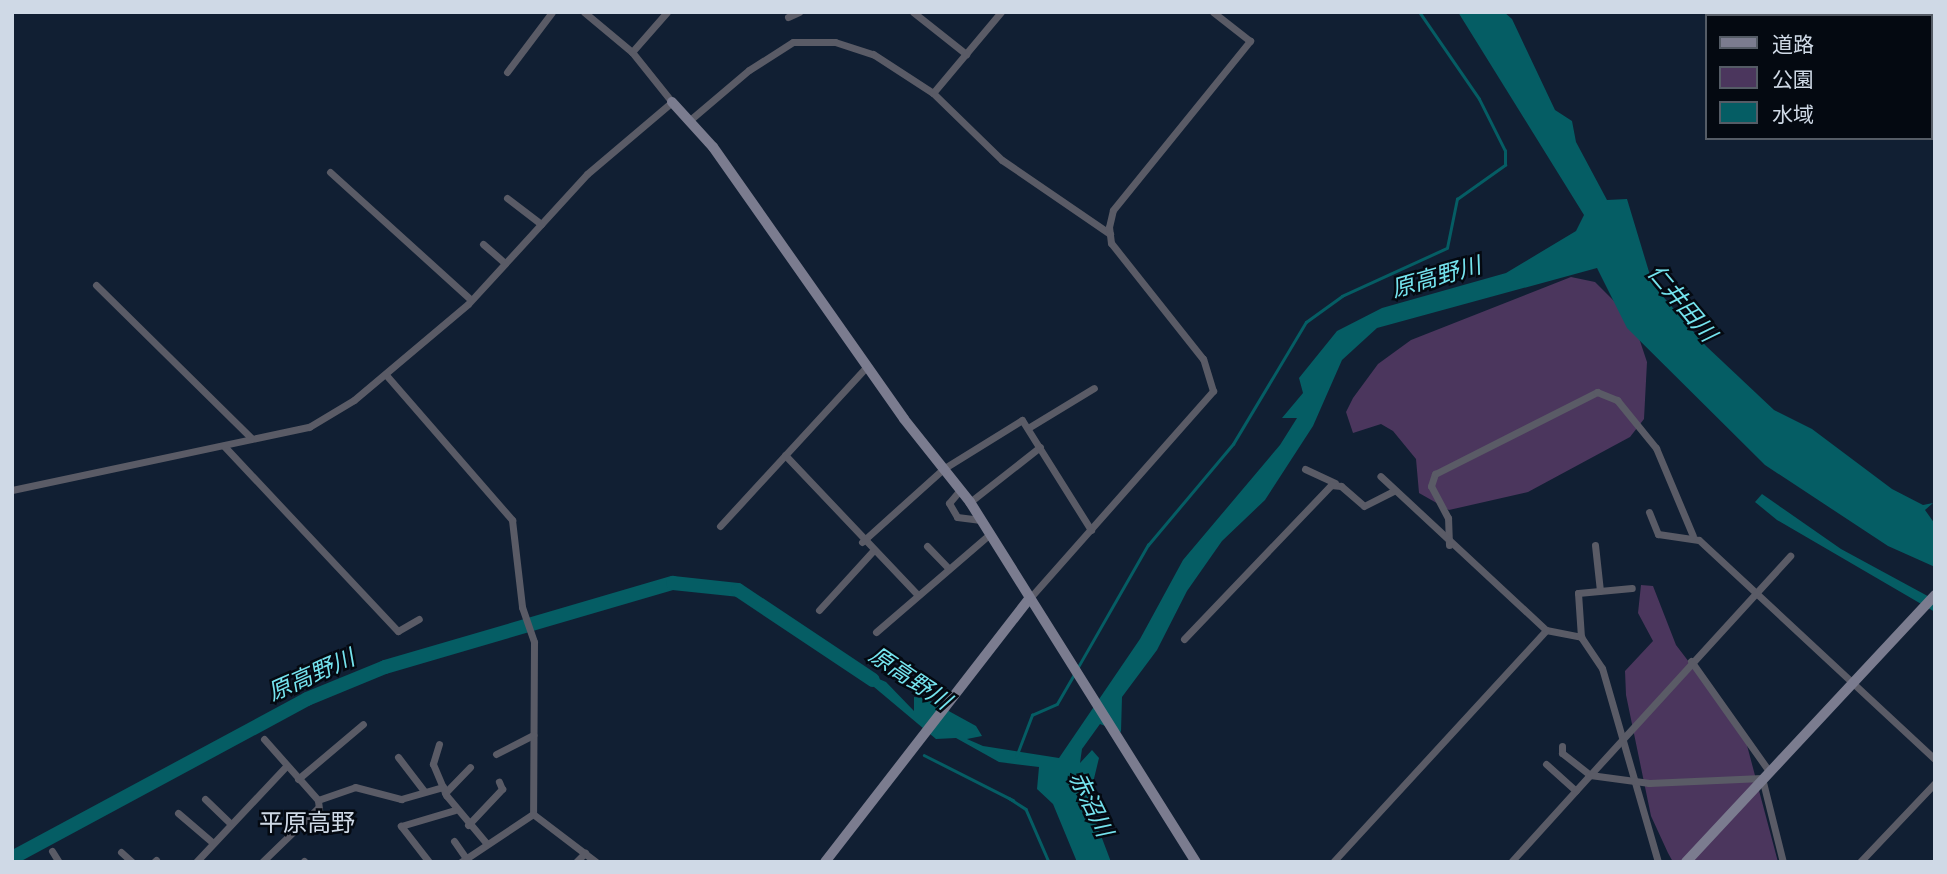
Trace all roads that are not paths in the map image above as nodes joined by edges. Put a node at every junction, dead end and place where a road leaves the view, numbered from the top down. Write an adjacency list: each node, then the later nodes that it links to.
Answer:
1 (552, 12): 11 (street)
2 (584, 12): 9 (street)
3 (667, 12): 9 (street)
4 (799, 12): 8 (street)
5 (913, 12): 10 (street)
6 (1000, 12): 10 (street)
7 (1213, 12): 18 (street)
8 (788, 17)
9 (632, 52): 13 (street)
10 (967, 54): 12 (street)
11 (507, 72)
12 (933, 93): 14 (street); 18 (street)
13 (672, 102): 14 (street); 17 (street)
14 (690, 121): 23 (street)
15 (330, 172): 22 (street)
16 (507, 198): 17 (street)
17 (541, 224): 20 (street)
18 (1110, 234): 42 (street)
19 (483, 244): 20 (street)
20 (505, 263): 22 (street)
21 (96, 285): 27 (street)
22 (471, 300): 24 (street)
23 (867, 366): 30 (street); 31 (street)
24 (387, 376): 27 (street); 67 (street)
25 (1094, 388): 26 (street)
26 (1028, 428): 29 (street); 31 (street)
27 (251, 438): 28 (street)
28 (224, 446): 35 (street); 59 (street)
29 (1040, 447): 38 (street); 42 (street)
30 (785, 456): 41 (street); 45 (street)
31 (943, 469): 36 (street); 45 (street)
32 (1305, 469): 34 (street)
33 (1380, 476): 37 (street)
34 (1335, 484): 37 (street); 63 (street)
35 (12, 490)
36 (960, 490): 38 (street); 40 (street)
37 (1394, 491): 46 (street)
38 (970, 502): 40 (street)
39 (1649, 512): 44 (street)
40 (981, 520): 43 (street)
41 (720, 526)
42 (1091, 530): 57 (street)
43 (990, 534): 51 (street); 57 (street)
44 (1693, 536): 46 (street); 55 (street)
45 (862, 542): 49 (street)
46 (1449, 545): 60 (street)
47 (1595, 545): 53 (street)
48 (927, 546): 51 (street)
49 (872, 552): 54 (street); 58 (street)
50 (1790, 556): 55 (street)
51 (947, 567): 54 (street)
52 (1632, 588): 53 (street)
53 (1600, 591): 62 (street)
54 (916, 593): 61 (street)
55 (1755, 594): 64 (street); 65 (street)
56 (1935, 595): 65 (street)
57 (1029, 599): 109 (street); 110 (street)
58 (819, 610)
59 (419, 619)
60 (1546, 630): 62 (street); 111 (street)
61 (876, 632)
62 (1581, 638): 69 (street)
63 (1184, 639)
64 (1691, 662): 69 (street); 78 (street)
65 (1853, 681): 74 (street); 78 (street)
66 (363, 724): 80 (street)
67 (534, 735): 72 (street); 91 (street)
68 (264, 739): 76 (street)
69 (1623, 739): 79 (street); 82 (street)
70 (439, 744): 85 (street)
71 (1562, 746): 79 (street)
72 (496, 754)
73 (398, 757): 84 (street)
74 (1935, 759)
75 (1546, 764): 86 (street)
76 (286, 766): 80 (street); 92 (street)
77 (470, 766): 85 (street)
78 (1765, 774): 82 (street); 114 (street); 115 (street)
79 (1590, 775): 82 (street); 86 (street)
80 (298, 779): 88 (street)
81 (499, 782): 94 (street)
82 (1634, 783): 113 (street)
83 (1935, 783): 116 (street)
84 (424, 790): 85 (street); 88 (street)
85 (444, 790): 89 (street)
86 (1576, 791): 112 (street)
87 (205, 799): 92 (street)
88 (318, 804): 93 (street); 105 (street)
89 (455, 810): 94 (street); 106 (street)
90 (178, 813): 96 (street)
91 (533, 814): 97 (street); 100 (street)
92 (231, 824): 96 (street)
93 (321, 825)
94 (468, 825): 97 (street)
95 (454, 842): 101 (street)
96 (213, 843): 104 (street)
97 (487, 844): 101 (street)
98 (52, 851): 102 (street)
99 (121, 852): 103 (street)
100 (585, 853): 107 (street); 108 (street)
101 (463, 860)
102 (59, 862)
103 (132, 862)
104 (196, 862)
105 (262, 862)
106 (429, 862)
107 (576, 862)
108 (596, 862)
109 (825, 862)
110 (1196, 862)
111 (1333, 862)
112 (1511, 862)
113 (1658, 862)
114 (1686, 862)
115 (1783, 862)
116 (1860, 862)

